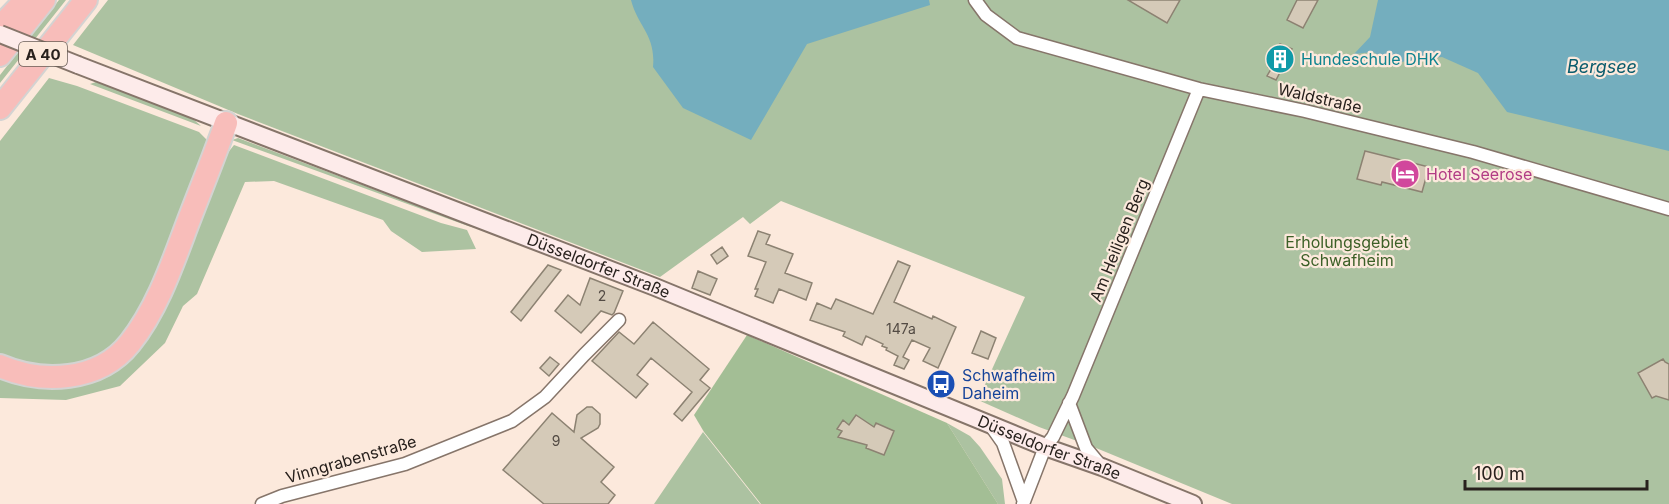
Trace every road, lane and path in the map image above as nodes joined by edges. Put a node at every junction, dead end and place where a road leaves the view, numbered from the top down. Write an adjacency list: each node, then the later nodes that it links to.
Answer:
1 (26, 0): 5 (highway)
2 (44, 0): 7 (highway, A 40)
3 (86, 0): 9 (highway, A 40)
4 (975, 0): 8 (street, Waldstraße)
5 (0, 27)
6 (0, 34): 10 (main road, Düsseldorfer Straße, bridge)
7 (0, 55)
8 (1199, 88): 11 (street, Waldstraße); 14 (street, Am Heiligen Berg)
9 (0, 108)
10 (226, 123): 13 (highway); 15 (main road, Düsseldorfer Straße)
11 (1669, 208)
12 (619, 320): 19 (street, Vinngrabenstraße)
13 (0, 366)
14 (1069, 404): 16 (street, Am Heiligen Berg); 17 (street)
15 (988, 422): 16 (main road, Düsseldorfer Straße); 18 (street)
16 (1046, 447): 17 (main road, Düsseldorfer Straße); 18 (street, Am Heiligen Berg)
17 (1102, 467): 20 (main road, Düsseldorfer Straße)
18 (1023, 502)
19 (262, 504)
20 (1193, 504)

